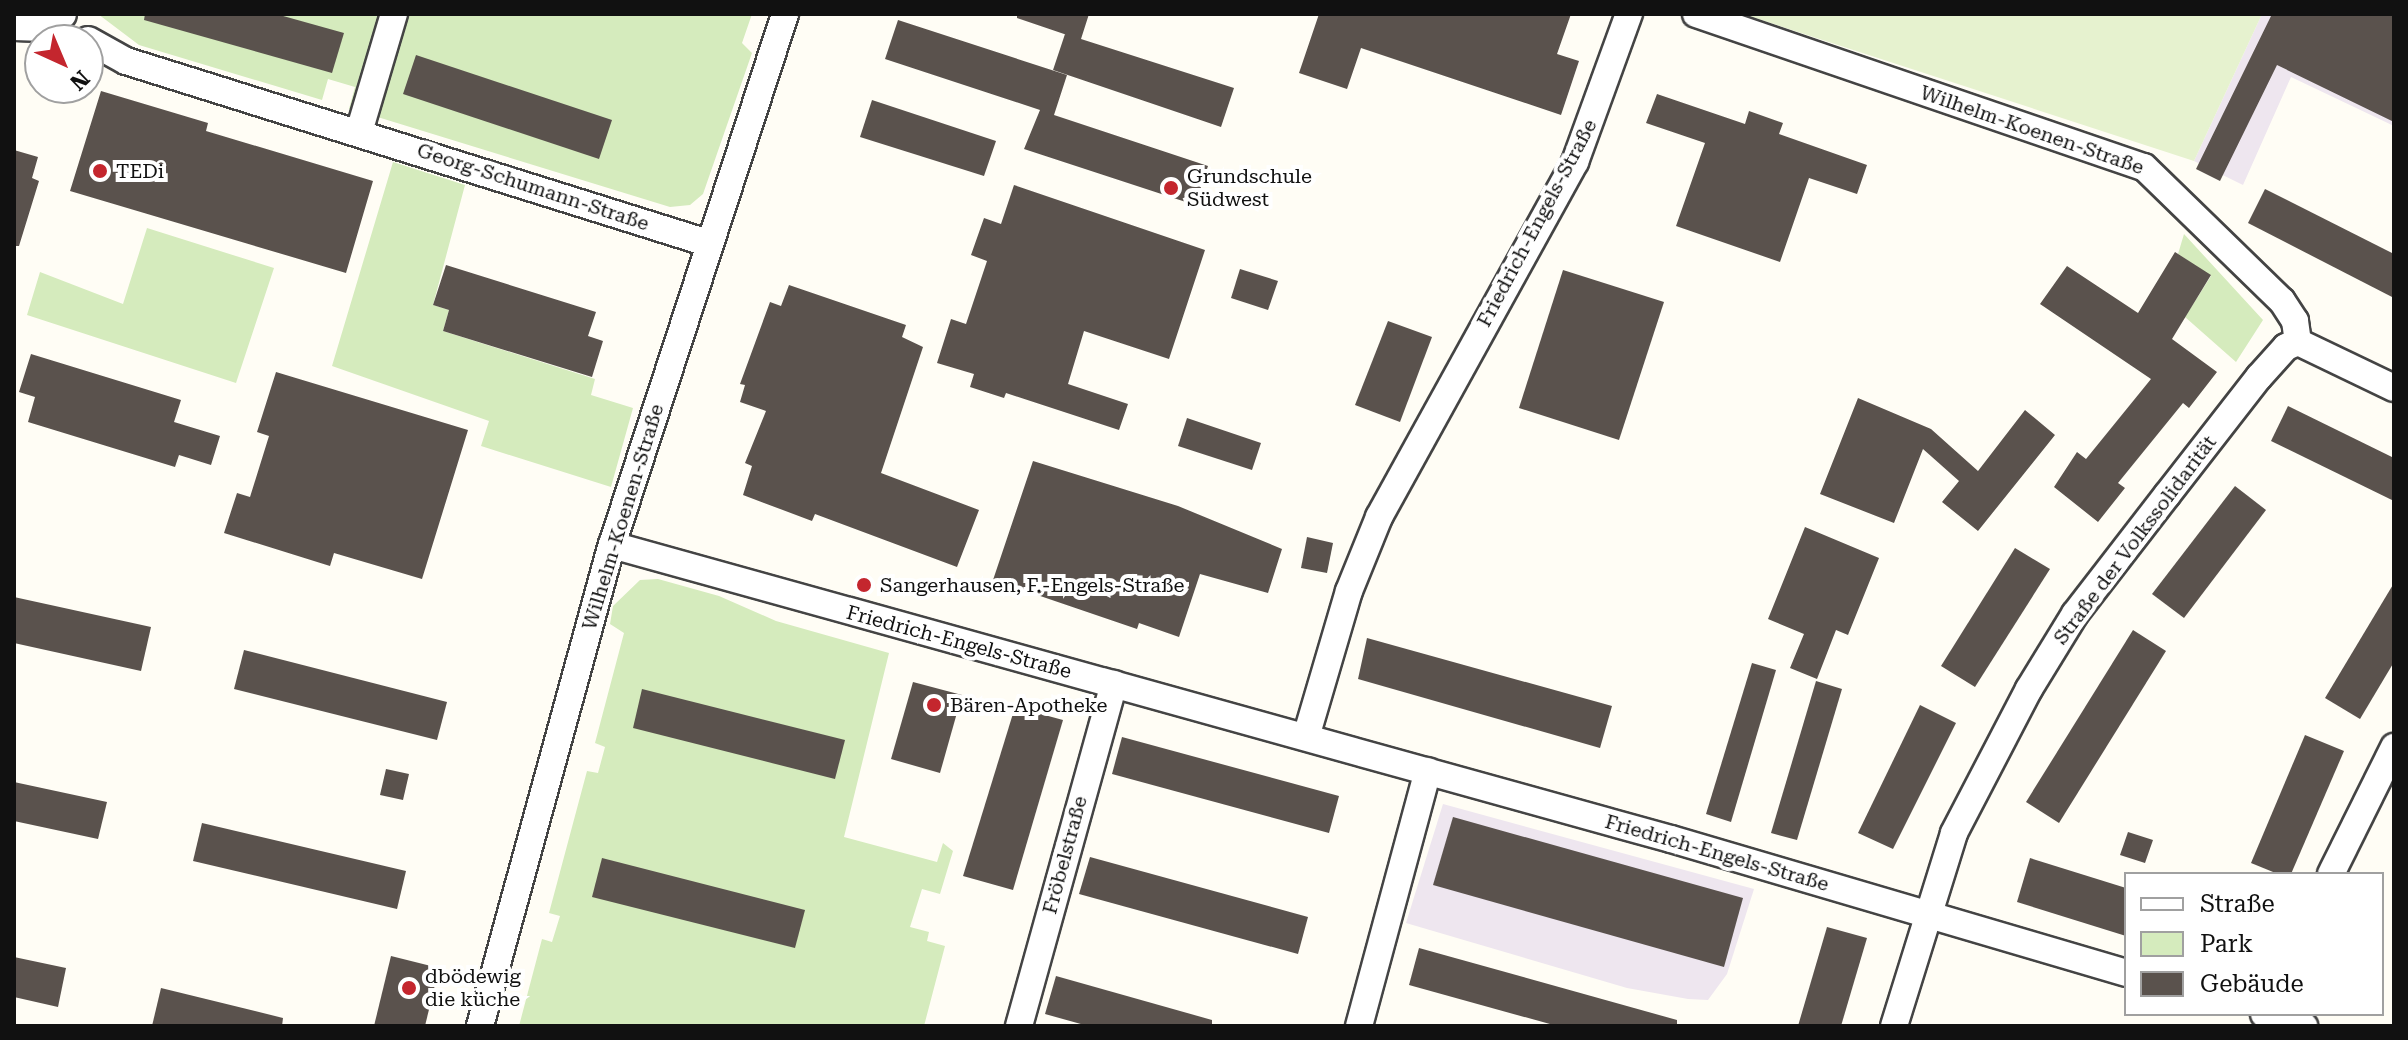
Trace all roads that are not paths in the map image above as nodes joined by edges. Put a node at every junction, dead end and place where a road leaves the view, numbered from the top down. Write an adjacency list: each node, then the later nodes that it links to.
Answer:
1 (394, 14): 8 (street)
2 (785, 14): 9 (street, Wilhelm-Koenen-Straße)
3 (1629, 14): 14 (street, Friedrich-Engels-Straße)
4 (1696, 14): 10 (street, Wilhelm-Koenen-Straße)
5 (63, 15): 6 (street, Georg-Schumann-Straße)
6 (14, 27)
7 (104, 49): 8 (street, Georg-Schumann-Straße)
8 (359, 132): 9 (street, Georg-Schumann-Straße)
9 (708, 243): 12 (street, Wilhelm-Koenen-Straße)
10 (2298, 342): 11 (street); 18 (street, Straße der Volkssolidarität)
11 (2394, 388)
12 (612, 545): 13 (street, Friedrich-Engels-Straße); 21 (street, Wilhelm-Koenen-Straße)
13 (1114, 684): 14 (street, Friedrich-Engels-Straße); 22 (street, Fröbelstraße)
14 (1306, 737): 16 (street, Friedrich-Engels-Straße)
15 (2394, 747): 17 (street)
16 (1428, 771): 18 (street, Friedrich-Engels-Straße); 23 (street)
17 (2332, 872)
18 (1926, 913): 19 (street, Friedrich-Engels-Straße); 24 (street, Straße der Volkssolidarität)
19 (2124, 972)
20 (2274, 1016): 25 (street)
21 (480, 1026)
22 (1019, 1026)
23 (1359, 1026)
24 (1894, 1026)
25 (2304, 1026)

